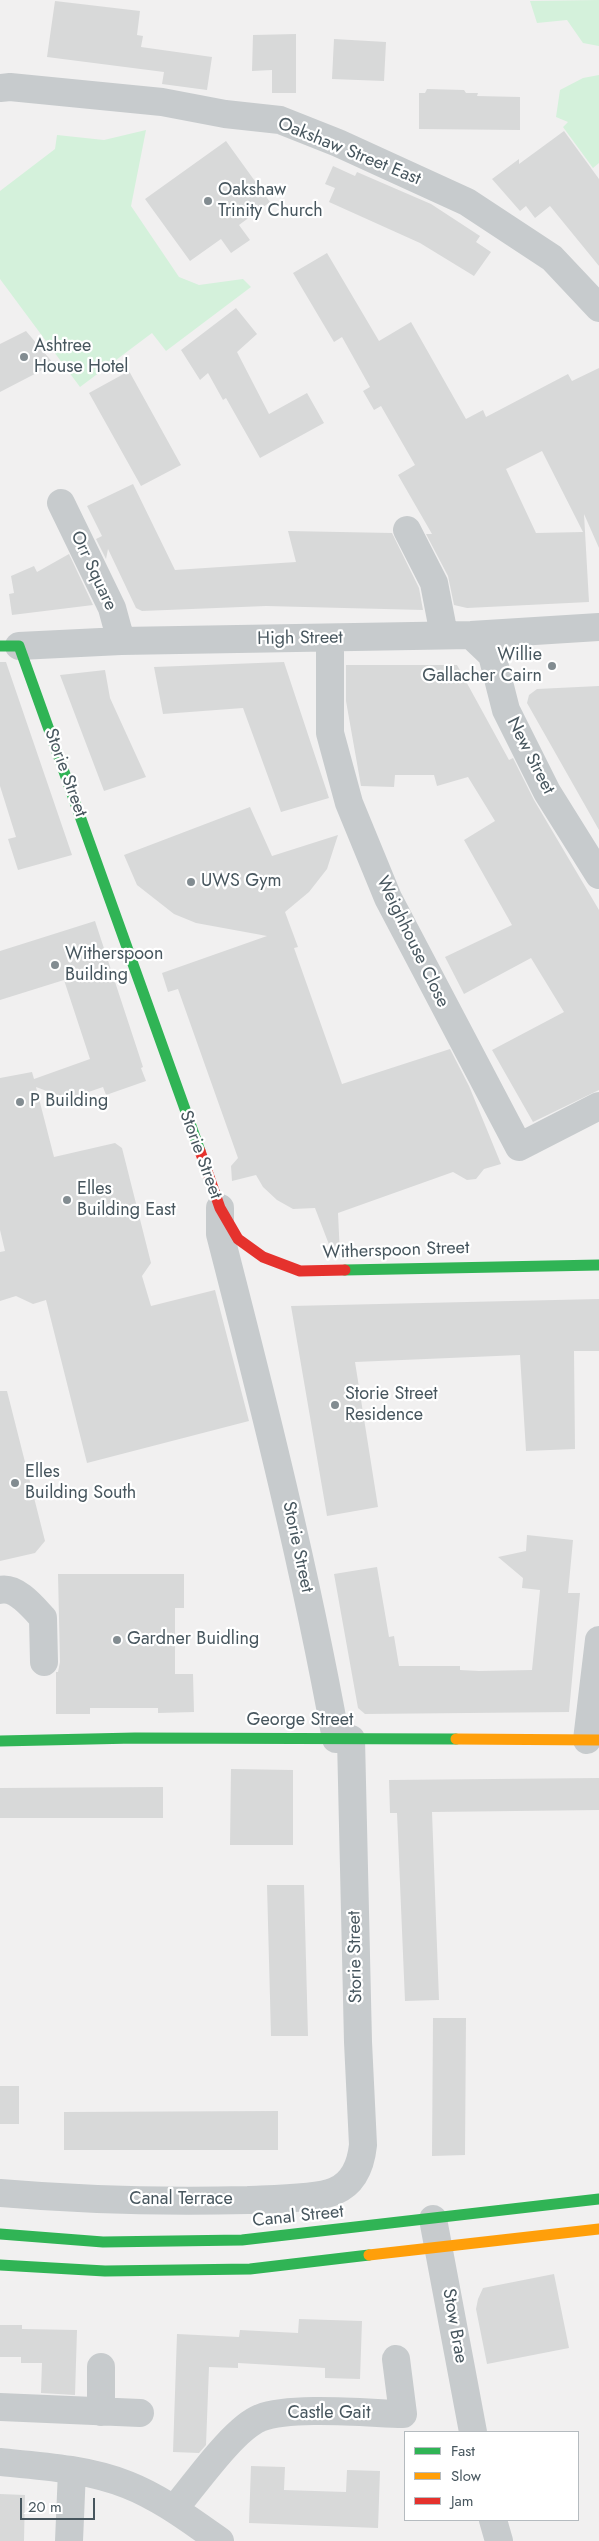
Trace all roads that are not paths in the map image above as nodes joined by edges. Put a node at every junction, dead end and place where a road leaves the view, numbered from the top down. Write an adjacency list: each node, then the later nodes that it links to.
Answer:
1 (0, 88): 2 (street, Oakshaw Street East)
2 (599, 308)
3 (61, 503): 8 (street, Orr Square)
4 (407, 530): 6 (street)
5 (599, 627): 6 (street, High Street)
6 (457, 635): 7 (street, High Street); 10 (street, New Street)
7 (330, 638): 8 (street, High Street); 11 (street, Weighhouse Close)
8 (121, 641): 9 (street, High Street)
9 (9, 646): 12 (street, Storie Street)
10 (599, 875)
11 (599, 1106)
12 (220, 1208): 13 (street, Witherspoon Street); 17 (street, Storie Street)
13 (599, 1264)
14 (0, 1590): 16 (street)
15 (599, 1640): 18 (street)
16 (44, 1662)
17 (343, 1739): 18 (street, George Street); 19 (street, George Street); 20 (street, Storie Street)
18 (593, 1740)
19 (0, 1741)
20 (363, 2145): 21 (street, Canal Terrace)
21 (0, 2193)
22 (599, 2199): 23 (street, Canal Street)
23 (433, 2219): 25 (street, Canal Street); 26 (street, Stow Brae)
24 (599, 2229): 26 (street)
25 (0, 2234)
26 (440, 2248): 27 (street); 34 (street, Stow Brae)
27 (0, 2265)
28 (396, 2359): 33 (street, Castle Gait)
29 (102, 2368): 31 (street)
30 (0, 2407): 31 (street)
31 (101, 2412): 32 (street)
32 (140, 2413)
33 (405, 2423): 37 (street, Castle Gait)
34 (473, 2431)
35 (0, 2462): 36 (street)
36 (72, 2471): 37 (street); 39 (street)
37 (174, 2509): 40 (street)
38 (493, 2521): 41 (street)
39 (69, 2541)
40 (220, 2541)
41 (498, 2541)

